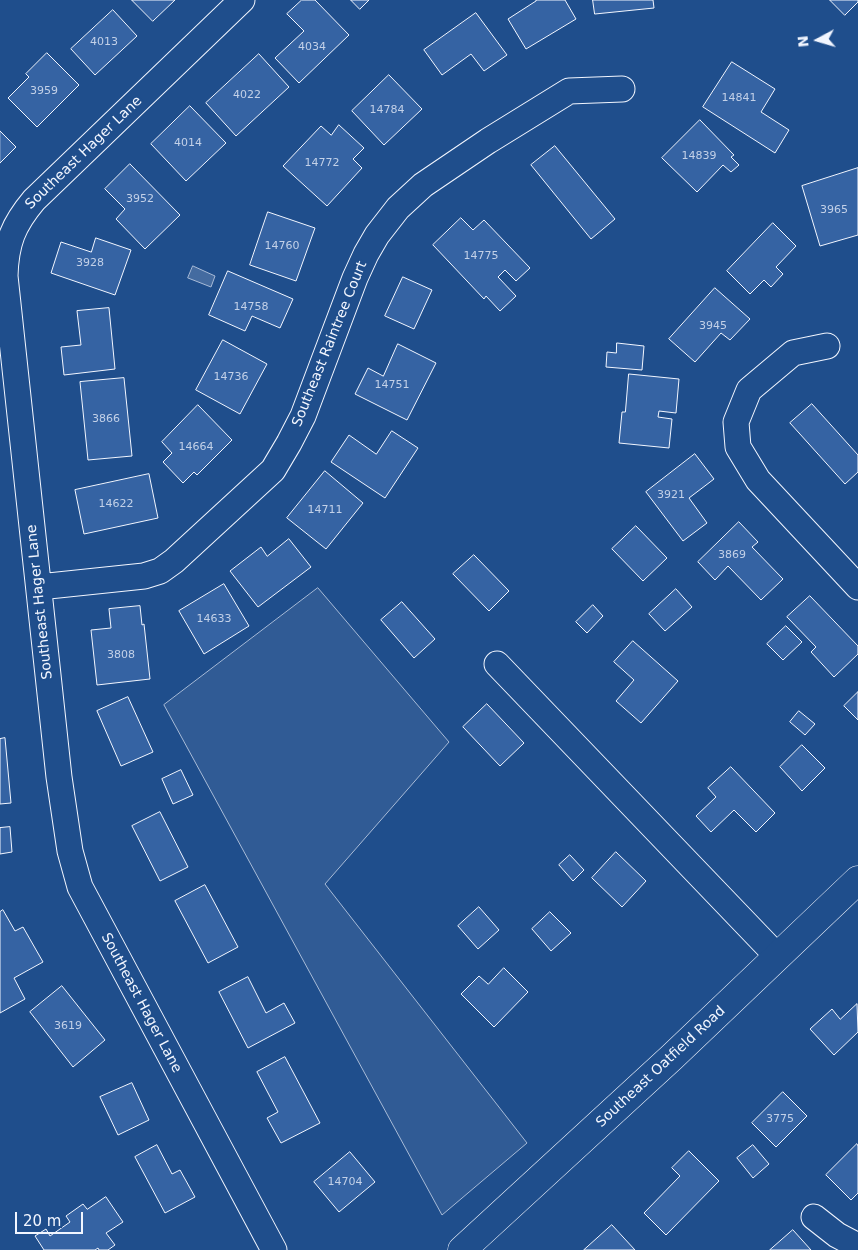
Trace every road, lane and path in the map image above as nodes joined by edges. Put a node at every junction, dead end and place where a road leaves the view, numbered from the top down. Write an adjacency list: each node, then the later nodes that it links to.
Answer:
1 (242, 0): 4 (street, Southeast Hager Lane)
2 (622, 88): 4 (street, Southeast Raintree Court)
3 (826, 346): 5 (street)
4 (39, 587): 11 (street, Southeast Hager Lane)
5 (858, 587)
6 (497, 664): 8 (street)
7 (858, 880): 8 (main road, Southeast Oatfield Road)
8 (778, 957): 12 (main road, Southeast Oatfield Road)
9 (814, 1217): 10 (street)
10 (858, 1246)
11 (274, 1250)
12 (462, 1250)

